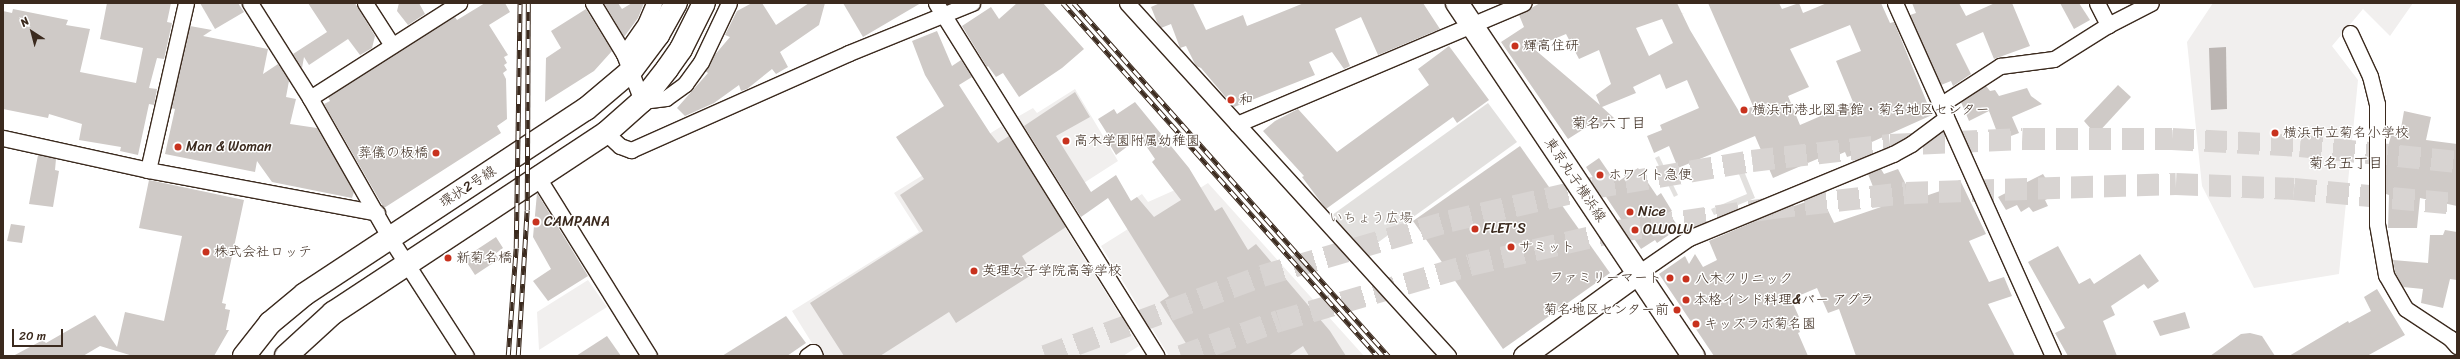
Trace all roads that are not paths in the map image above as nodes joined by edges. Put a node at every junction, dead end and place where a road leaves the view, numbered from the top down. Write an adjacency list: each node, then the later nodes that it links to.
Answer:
1 (186, 3): 29 (street)
2 (250, 3): 23 (street)
3 (365, 3): 21 (street)
4 (459, 3): 21 (street)
5 (593, 3): 22 (street)
6 (654, 3): 22 (street)
7 (676, 3): 22 (main road, 環状2号線)
8 (704, 3): 24 (main road)
9 (729, 3): 24 (street)
10 (972, 3): 17 (street)
11 (1127, 3): 26 (street)
12 (1457, 3): 18 (main road, 東京丸子横浜線)
13 (1524, 3): 18 (street)
14 (1895, 3): 25 (street)
15 (2097, 3): 19 (street)
16 (2151, 3): 19 (street)
17 (940, 9): 27 (street); 42 (street)
18 (1472, 25): 26 (street); 34 (main road, 東京丸子横浜線)
19 (2108, 25): 25 (street)
20 (2350, 33): 35 (street)
21 (392, 46): 23 (street)
22 (628, 63): 24 (street); 32 (main road, 環状2号線)
23 (310, 98): 31 (street)
24 (642, 101): 27 (main road)
25 (1943, 111): 34 (street); 46 (street)
26 (1237, 124): 43 (street)
27 (606, 133): 30 (main road)
28 (3, 138): 29 (street)
29 (148, 170): 31 (street)
30 (539, 179): 33 (main road); 39 (street)
31 (378, 213): 32 (street)
32 (390, 238): 33 (street); 36 (main road, 環状2号線)
33 (408, 265): 37 (main road); 38 (street)
34 (1637, 274): 44 (street); 45 (main road, 東京丸子横浜線)
35 (2457, 346)
36 (244, 356)
37 (286, 356)
38 (466, 356)
39 (649, 356)
40 (807, 356): 41 (street)
41 (815, 356)
42 (1157, 356)
43 (1448, 356)
44 (1524, 356)
45 (1693, 356)
46 (2053, 356)

